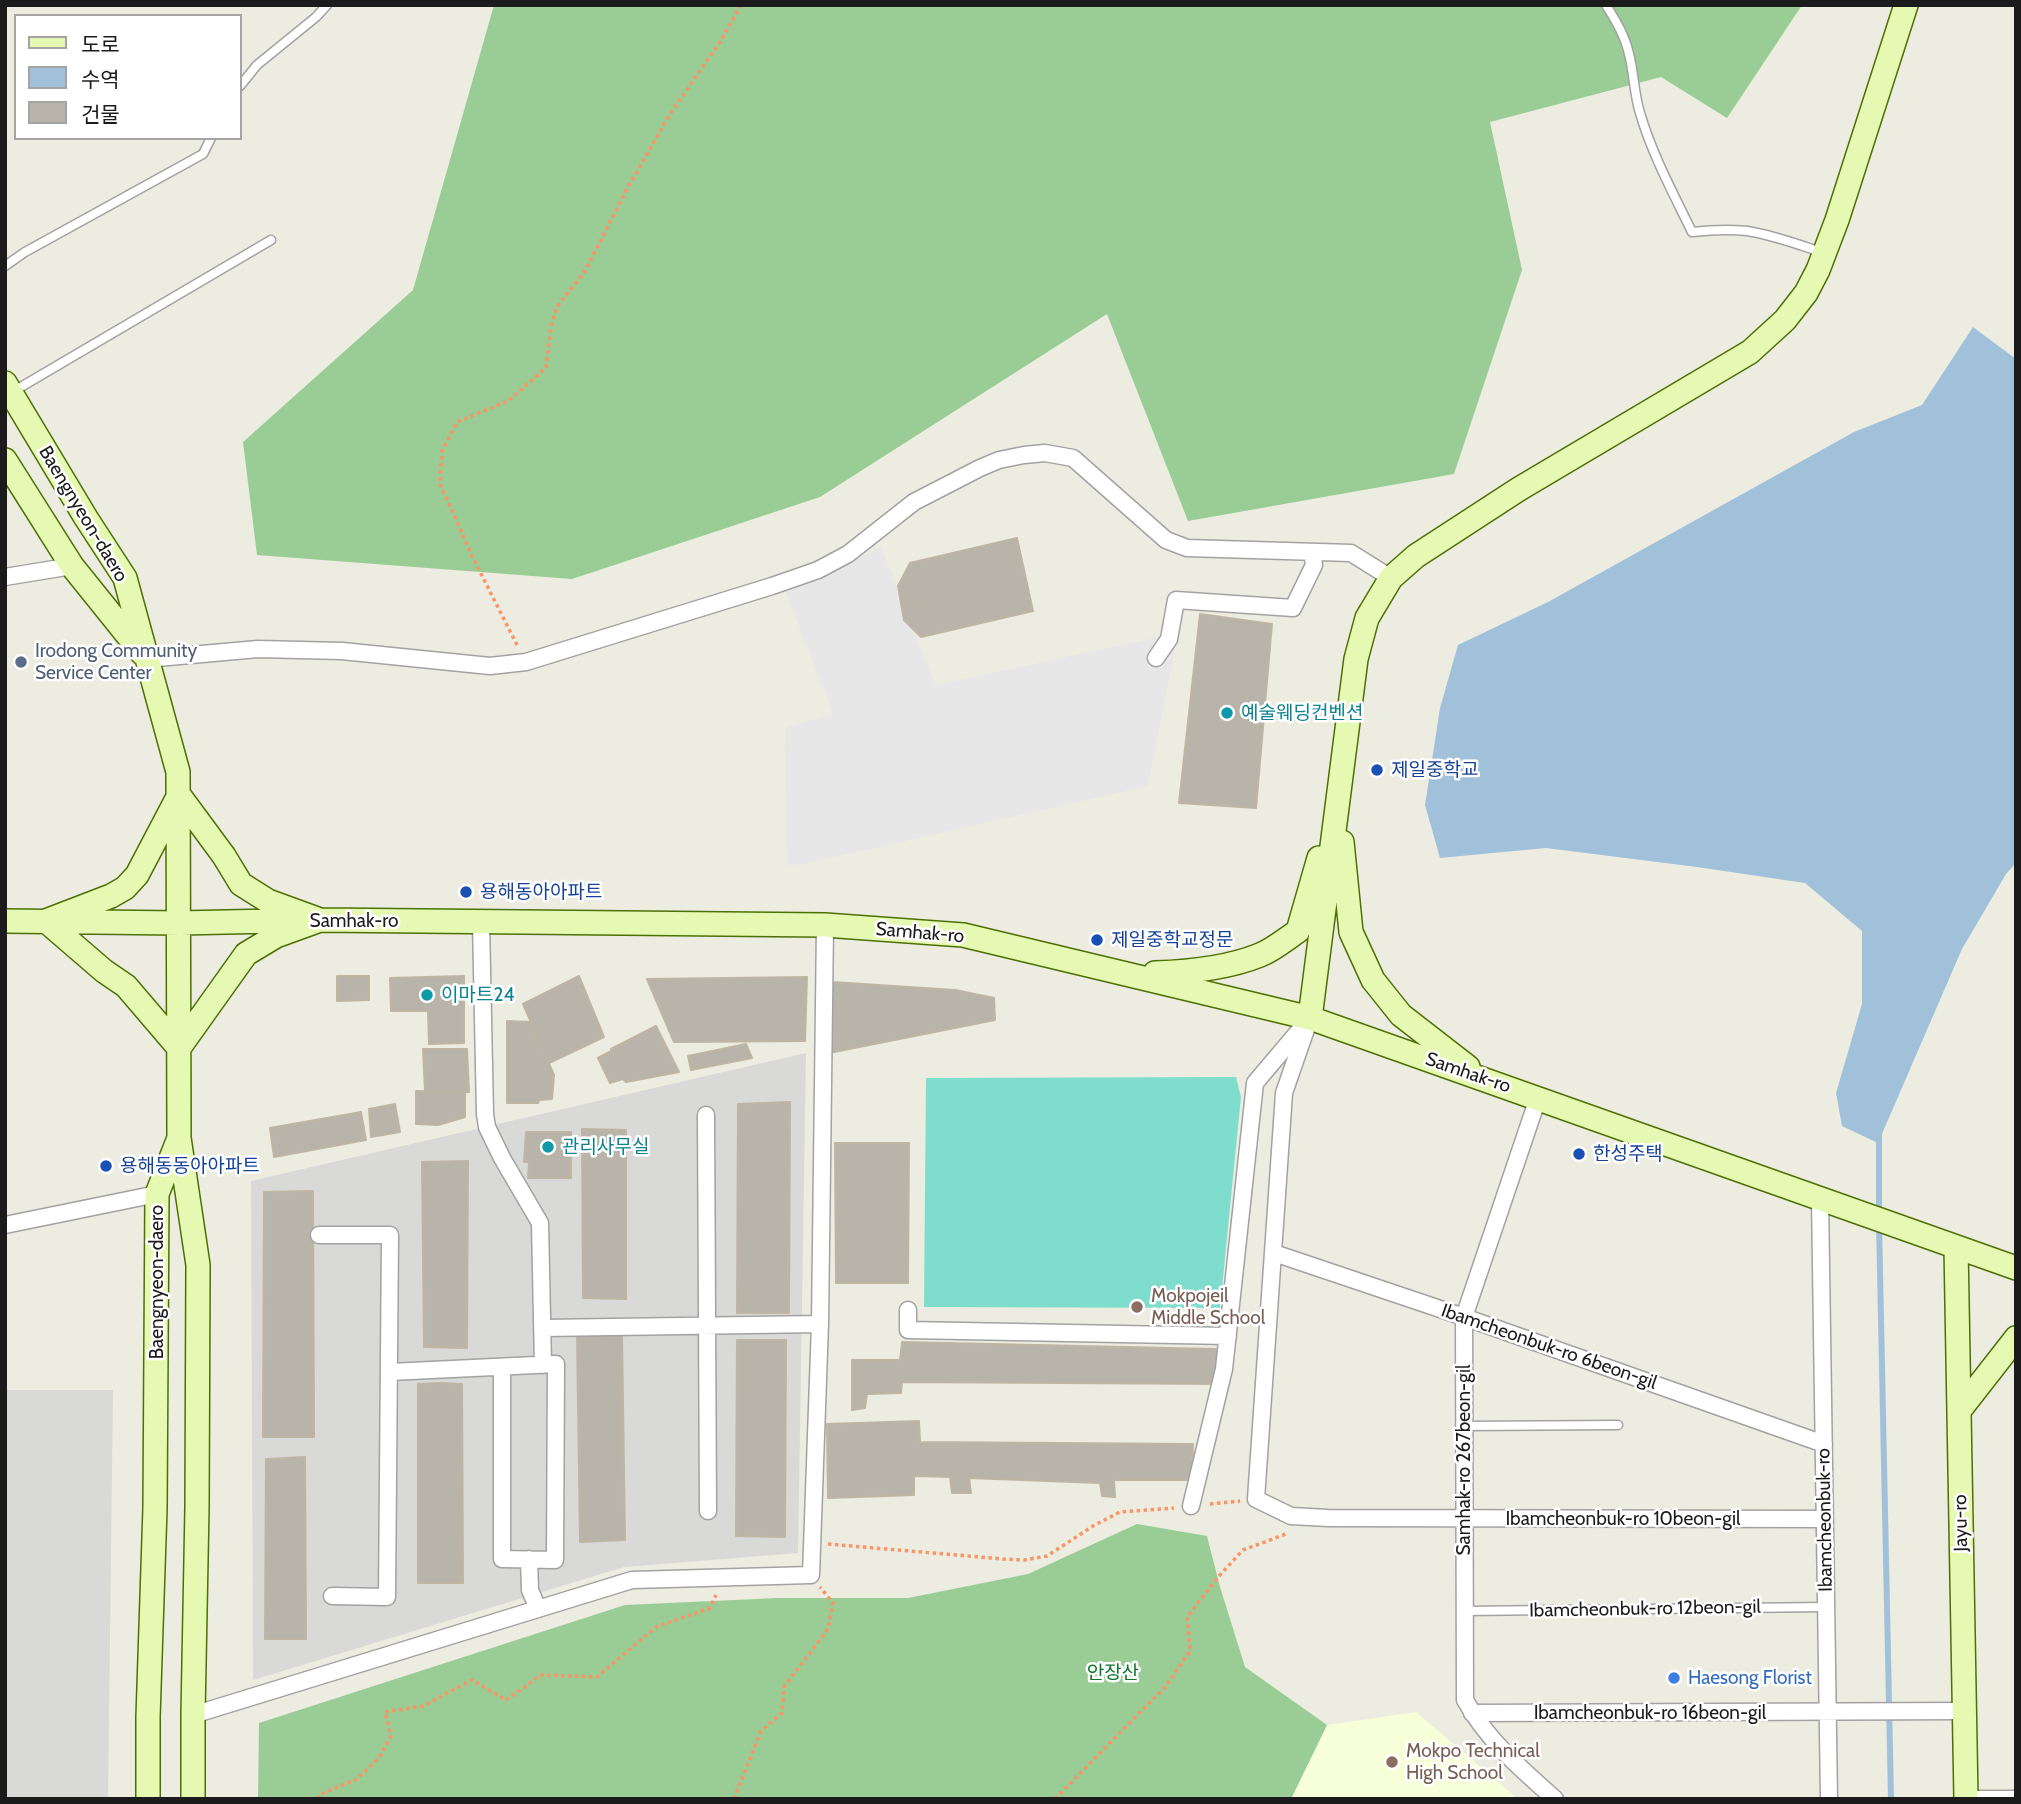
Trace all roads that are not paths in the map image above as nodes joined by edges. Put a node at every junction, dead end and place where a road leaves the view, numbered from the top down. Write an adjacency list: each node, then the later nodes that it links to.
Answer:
1 (327, 5): 4 (lane)
2 (1606, 5): 7 (lane)
3 (1906, 5): 7 (street)
4 (242, 84)
5 (210, 140): 8 (lane)
6 (271, 240): 9 (lane)
7 (1824, 253): 14 (street)
8 (5, 266)
9 (8, 388): 16 (street, Baengnyeon-daero)
10 (5, 460): 12 (street, Baengnyeon-daero)
11 (1312, 552): 14 (street); 15 (street); 16 (street)
12 (72, 566): 13 (street); 16 (street, Baengnyeon-daero)
13 (5, 577)
14 (1391, 578): 18 (street)
15 (1156, 658)
16 (146, 659): 17 (street)
17 (179, 795): 19 (street); 21 (street); 23 (street)
18 (1338, 798): 25 (street); 26 (street); 28 (street)
19 (320, 920): 22 (street, Samhak-ro); 23 (street, Samhak-ro); 27 (street)
20 (5, 921): 21 (street, Samhak-ro)
21 (47, 921): 23 (street, Samhak-ro); 27 (street)
22 (481, 922): 24 (street, Samhak-ro); 43 (street)
23 (180, 923): 27 (street)
24 (825, 925): 25 (street, Samhak-ro); 41 (street)
25 (1126, 974): 26 (street, Samhak-ro)
26 (1310, 1018): 28 (street, Samhak-ro); 37 (street); 44 (street)
27 (179, 1048): 31 (street)
28 (1482, 1078): 29 (street, Samhak-ro)
29 (1538, 1098): 33 (street, Samhak-ro); 40 (street, Samhak-ro 267beon-gil)
30 (706, 1115): 42 (street)
31 (179, 1138): 32 (street, Baengnyeon-daero); 65 (street, Baengnyeon-daero)
32 (157, 1194): 34 (street); 67 (street, Baengnyeon-daero)
33 (1820, 1199): 36 (street, Samhak-ro); 52 (street, Ibamcheonbuk-ro)
34 (5, 1225)
35 (319, 1235): 48 (street)
36 (1956, 1247): 38 (street); 49 (street, Jayu-ro)
37 (1274, 1253): 40 (street, Ibamcheonbuk-ro 6beon-gil); 55 (street, Ibamcheonbuk-ro 10beon-gil)
38 (2016, 1268)
39 (908, 1310): 44 (street)
40 (1464, 1317): 51 (street, Samhak-ro 267beon-gil); 52 (street, Ibamcheonbuk-ro 6beon-gil)
41 (820, 1324): 42 (street); 60 (street)
42 (708, 1325): 43 (street); 54 (street)
43 (543, 1328): 46 (street)
44 (1228, 1336): 53 (street)
45 (2016, 1338): 49 (street)
46 (542, 1365): 47 (street); 57 (street)
47 (502, 1367): 48 (street); 57 (street)
48 (390, 1371): 58 (street)
49 (1959, 1411): 62 (street, Jayu-ro)
50 (1618, 1425): 51 (lane)
51 (1464, 1426): 55 (street, Samhak-ro 267beon-gil)
52 (1824, 1444): 56 (street, Ibamcheonbuk-ro)
53 (1191, 1506)
54 (708, 1511)
55 (1463, 1518): 56 (street, Ibamcheonbuk-ro 10beon-gil); 61 (street, Samhak-ro 267beon-gil)
56 (1825, 1519): 59 (street, Ibamcheonbuk-ro)
57 (529, 1559): 60 (street)
58 (332, 1597)
59 (1826, 1607): 61 (lane, Ibamcheonbuk-ro 12beon-gil); 64 (street, Ibamcheonbuk-ro)
60 (538, 1609): 65 (street)
61 (1464, 1611): 63 (street, Samhak-ro 267beon-gil)
62 (1964, 1711): 64 (street, Ibamcheonbuk-ro 16beon-gil); 71 (street, Jayu-ro)
63 (1472, 1713): 64 (street, Ibamcheonbuk-ro 16beon-gil); 69 (street, Samhak-ro 267beon-gil)
64 (1828, 1713): 70 (street, Ibamcheonbuk-ro)
65 (193, 1715): 68 (street, Baengnyeon-daero)
66 (2016, 1798): 72 (street)
67 (148, 1799)
68 (193, 1799)
69 (1555, 1799)
70 (1829, 1799)
71 (1966, 1799)
72 (1973, 1799)

